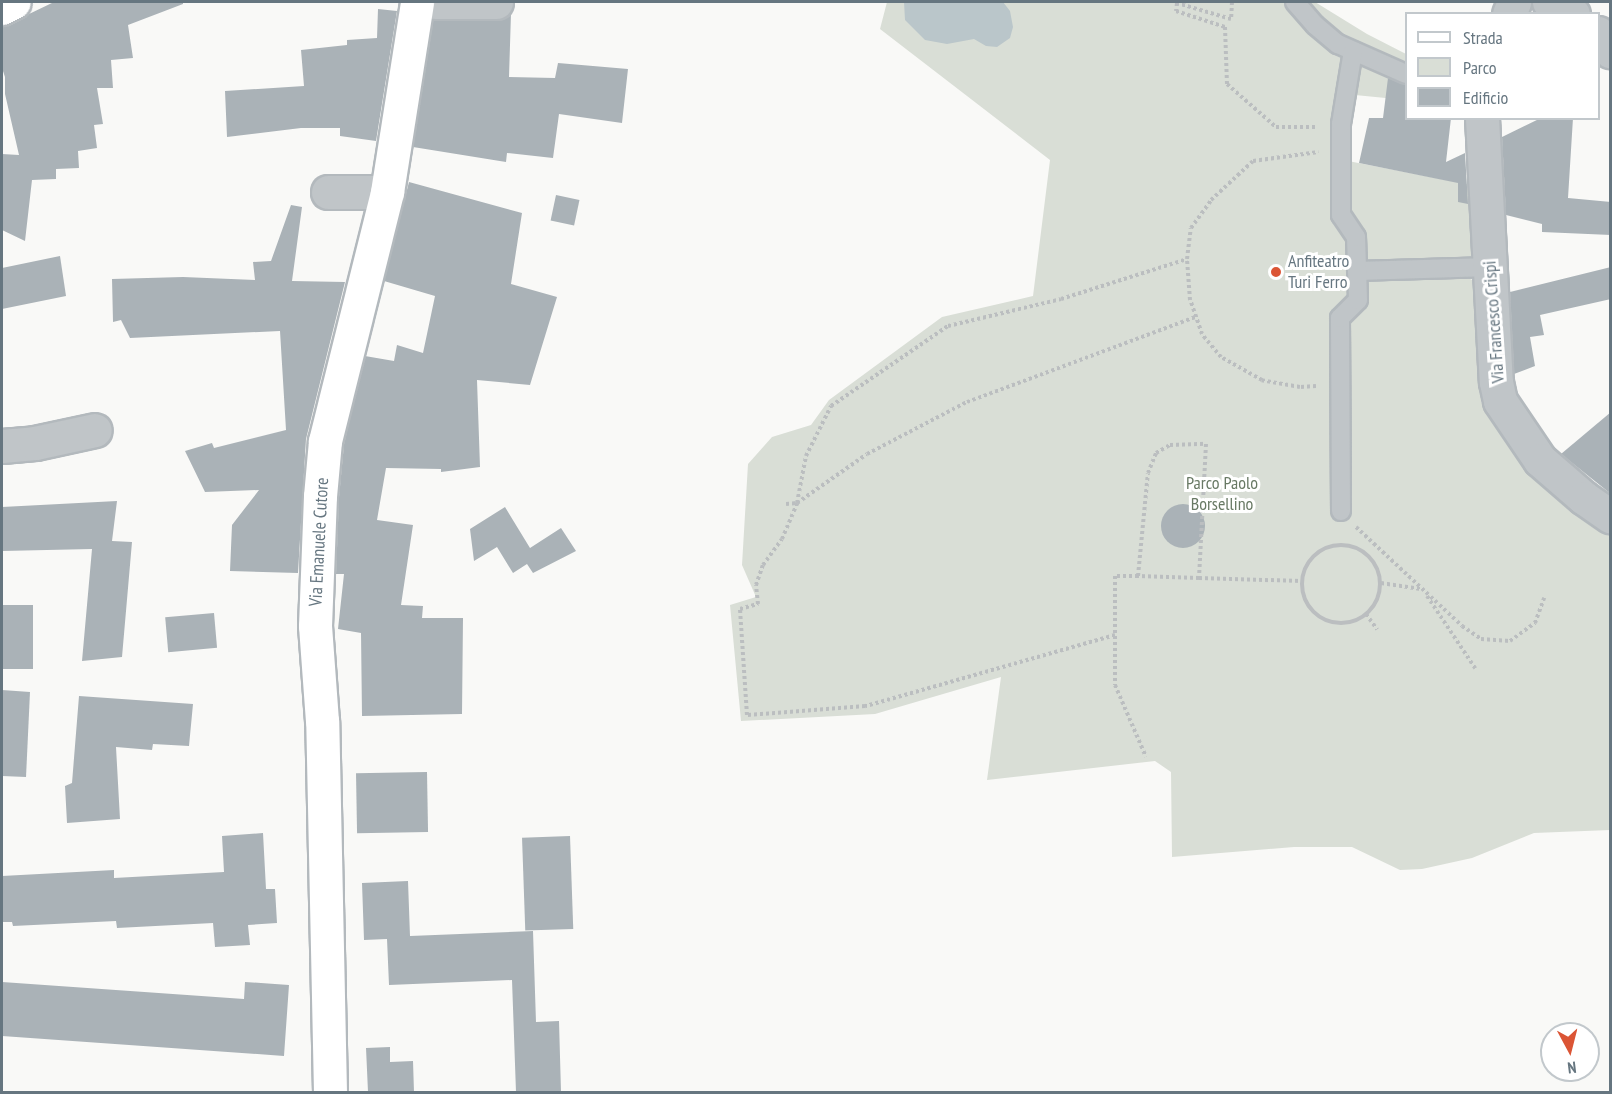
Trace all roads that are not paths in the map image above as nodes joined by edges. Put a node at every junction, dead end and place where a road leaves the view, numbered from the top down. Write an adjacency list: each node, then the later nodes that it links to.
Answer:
1 (14, 2): 7 (street)
2 (417, 2): 15 (street, Via Emanuele Cutore)
3 (435, 2): 4 (street)
4 (496, 2)
5 (1294, 2): 10 (lane)
6 (1549, 2): 8 (street)
7 (2, 8)
8 (1569, 12)
9 (1600, 34): 11 (street)
10 (1353, 51): 12 (lane); 17 (lane)
11 (1611, 51)
12 (1405, 73)
13 (1482, 120): 16 (street, Via Francesco Crispi)
14 (328, 192): 15 (street)
15 (387, 192): 22 (street, Via Emanuele Cutore)
16 (1490, 267): 17 (lane); 21 (street, Via Francesco Crispi)
17 (1357, 271): 20 (lane)
18 (95, 430): 19 (street)
19 (2, 446)
20 (1341, 511)
21 (1611, 516)
22 (330, 1092)

